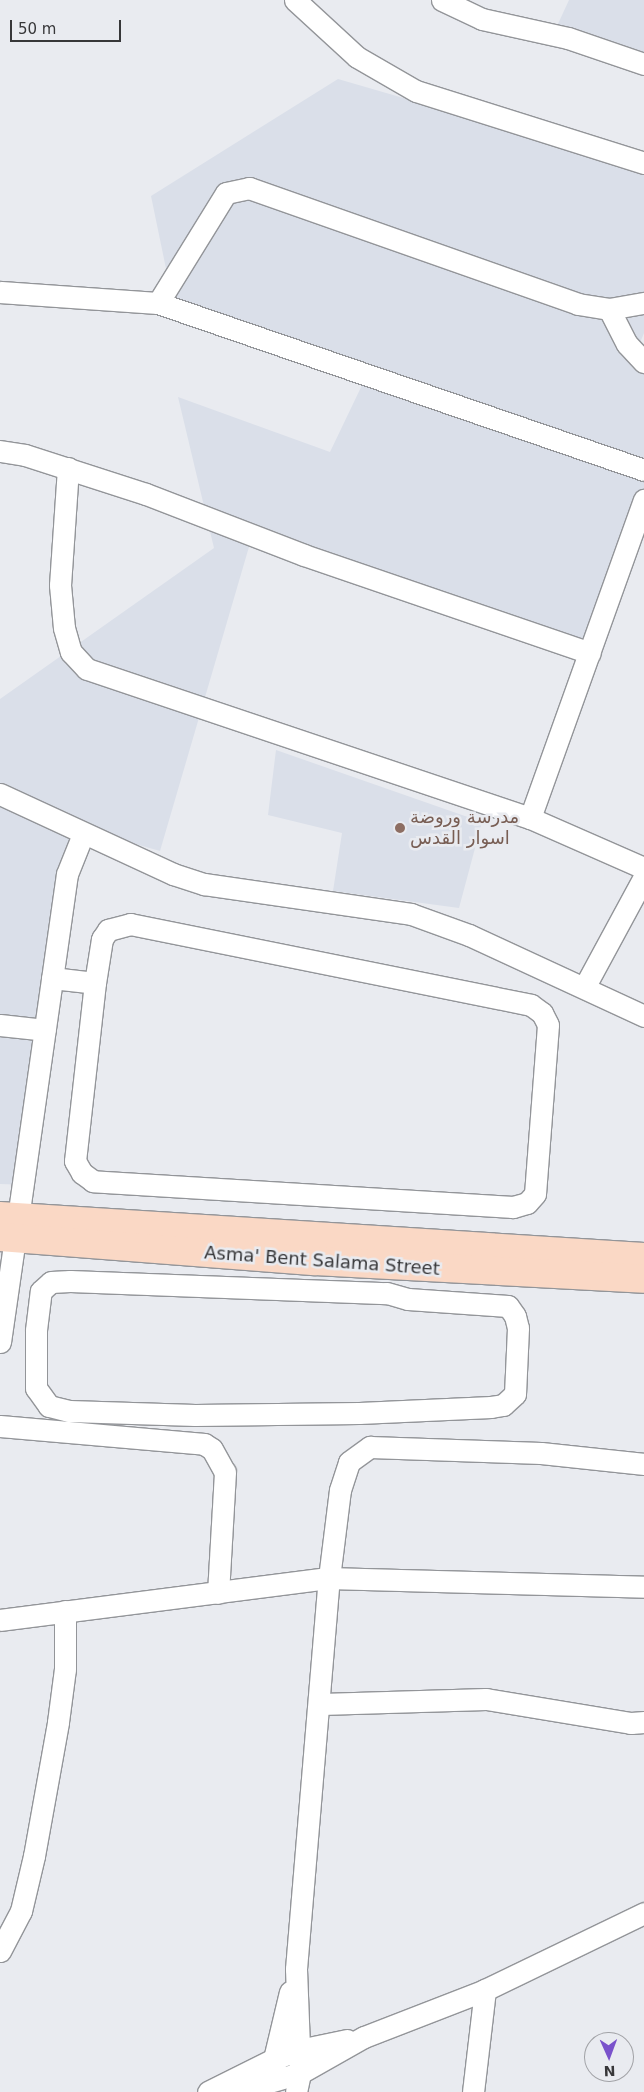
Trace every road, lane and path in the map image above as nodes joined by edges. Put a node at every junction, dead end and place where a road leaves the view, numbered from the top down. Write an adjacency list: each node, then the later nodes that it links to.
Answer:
1 (442, 0): 3 (street)
2 (300, 2): 4 (street)
3 (644, 64)
4 (644, 163)
5 (0, 292): 6 (street)
6 (158, 303): 8 (street); 12 (street)
7 (644, 303): 8 (street)
8 (609, 309): 9 (street)
9 (644, 362)
10 (0, 451): 11 (street)
11 (68, 468): 14 (street); 16 (street)
12 (644, 470)
13 (644, 500): 14 (street)
14 (590, 653): 16 (street)
15 (0, 794): 17 (street)
16 (530, 818): 18 (street)
17 (83, 834): 20 (street); 22 (street)
18 (644, 868)
19 (644, 877): 22 (street)
20 (52, 978): 21 (street); 25 (street)
21 (95, 984): 21 (street)
22 (585, 986): 23 (street)
23 (644, 1016)
24 (0, 1025): 25 (street)
25 (45, 1030): 26 (street)
26 (8, 1227): 27 (main road, Asma' Bent Salama Street); 28 (main road, Asma' Bent Salama Street); 30 (street)
27 (644, 1257)
28 (644, 1279)
29 (36, 1330): 29 (street); 30 (street)
30 (1, 1336)
31 (0, 1426): 35 (street)
32 (644, 1464): 33 (street)
33 (329, 1578): 34 (street); 35 (street); 38 (street)
34 (644, 1587)
35 (218, 1593): 36 (street)
36 (65, 1612): 37 (street); 41 (street)
37 (0, 1620)
38 (321, 1704): 39 (street); 42 (street)
39 (644, 1722)
40 (644, 1913): 43 (street)
41 (0, 1951)
42 (296, 1969): 45 (street); 46 (street)
43 (485, 1990): 44 (street); 51 (street)
44 (364, 2037): 45 (street); 47 (street)
45 (299, 2050): 46 (street); 47 (street)
46 (274, 2059): 48 (street); 49 (street)
47 (298, 2083): 48 (street)
48 (276, 2086): 50 (street)
49 (208, 2092)
50 (235, 2092)
51 (473, 2092)

